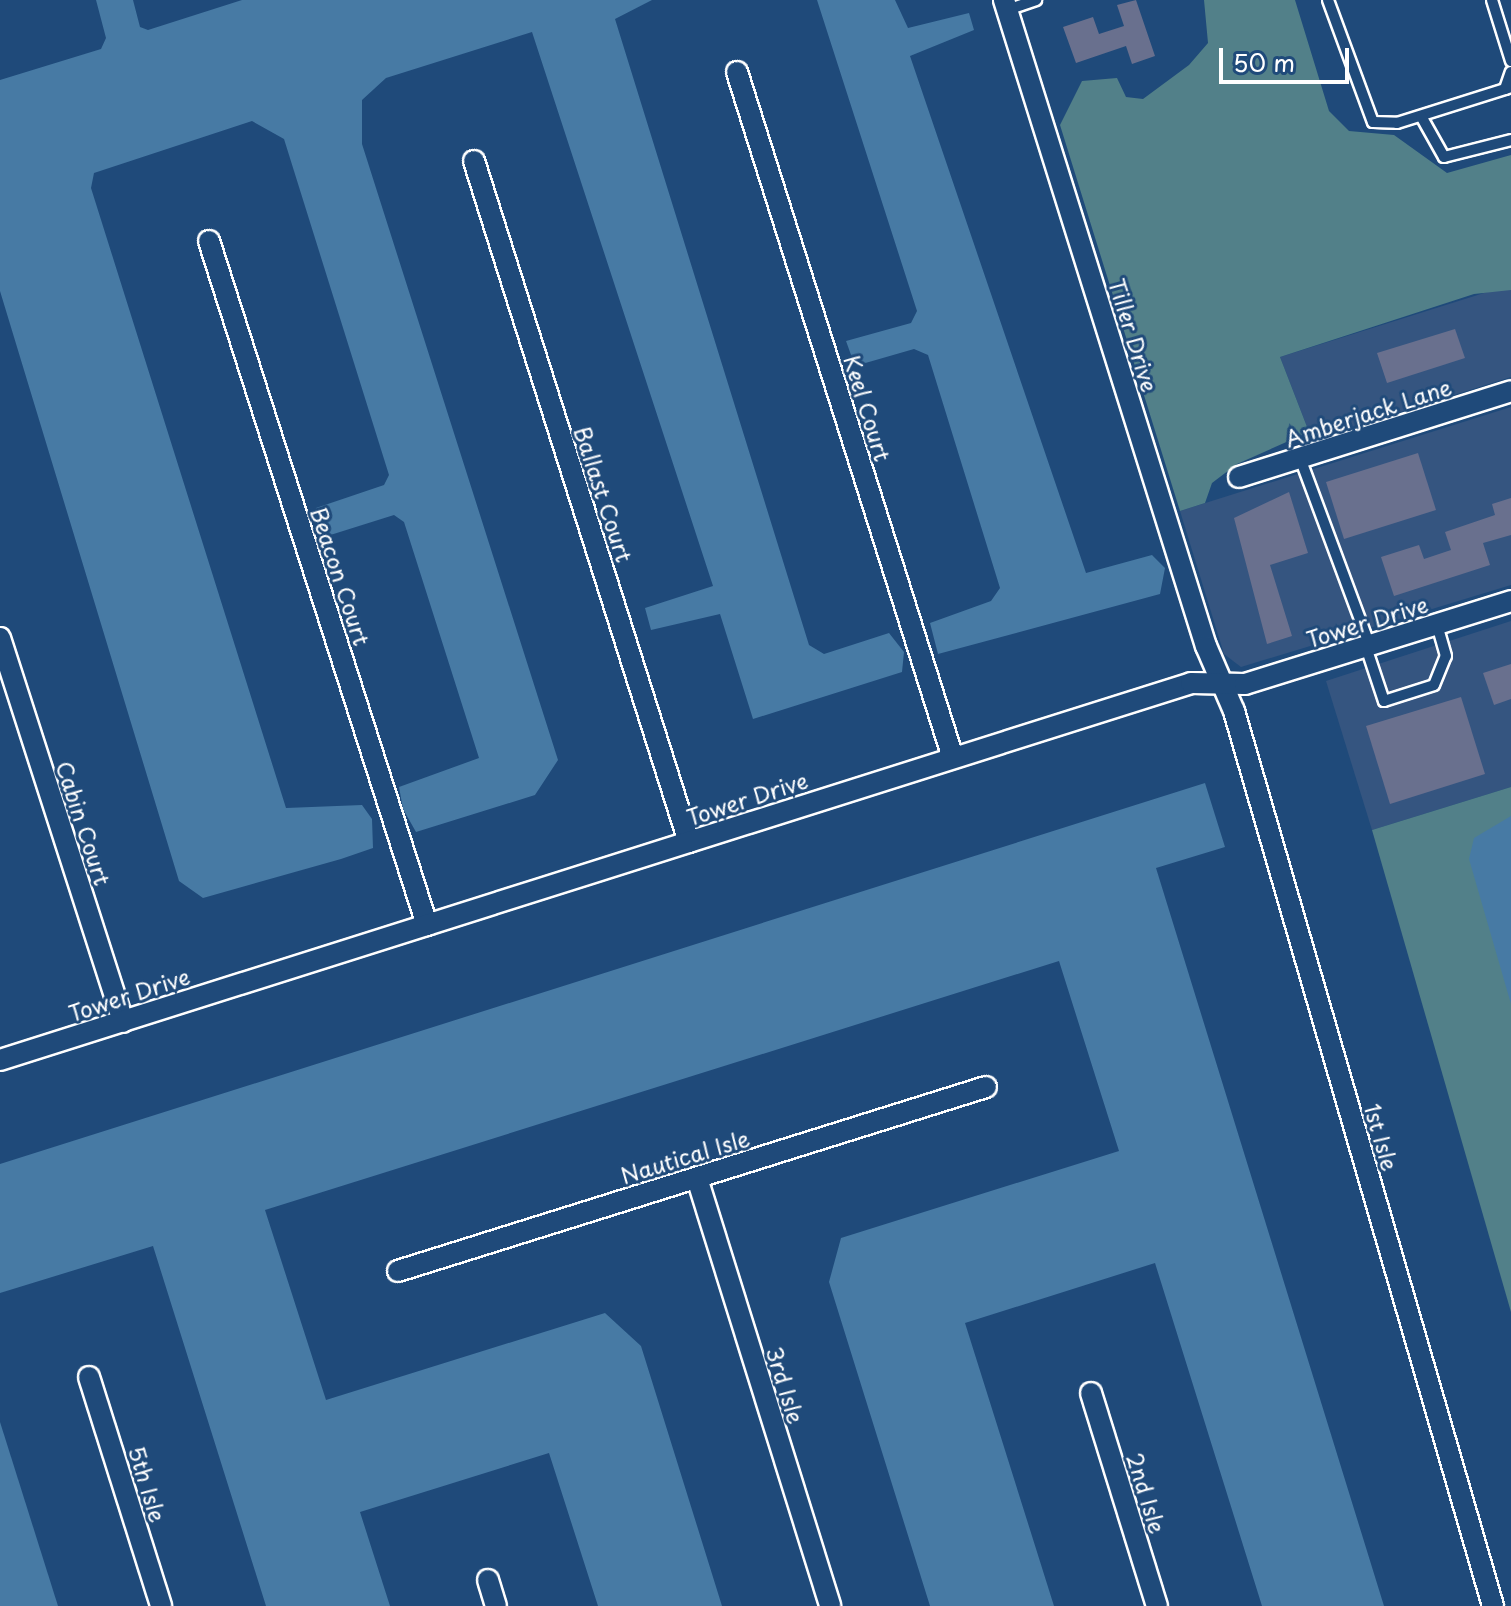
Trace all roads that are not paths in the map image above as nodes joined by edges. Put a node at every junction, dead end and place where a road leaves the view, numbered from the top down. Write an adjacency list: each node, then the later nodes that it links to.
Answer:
1 (1036, 0): 4 (lane)
2 (1328, 0): 10 (lane)
3 (1492, 0): 5 (lane)
4 (1005, 5): 21 (street, Tiller Drive)
5 (1506, 30): 6 (lane)
6 (1511, 61)
7 (737, 72): 22 (street, Keel Court)
8 (1511, 72): 9 (lane)
9 (1508, 88): 10 (lane)
10 (1421, 116): 11 (lane)
11 (1511, 140)
12 (474, 161): 23 (street, Ballast Court)
13 (209, 241): 24 (street, Beacon Court)
14 (1511, 391): 15 (street, Amberjack Lane)
15 (1300, 458): 16 (street, Amberjack Lane); 20 (lane)
16 (1239, 477)
17 (1511, 601): 18 (street, Tower Drive)
18 (1437, 624): 20 (street, Tower Drive); 20 (lane)
19 (0, 638): 25 (street, Cabin Court)
20 (1368, 646): 21 (street, Tower Drive)
21 (1222, 683): 22 (street, Tower Drive); 37 (street, 1st Isle)
22 (953, 758): 23 (street, Tower Drive)
23 (689, 842): 24 (street, Tower Drive)
24 (427, 925): 25 (street, Tower Drive)
25 (123, 1022): 26 (street, Tower Drive)
26 (0, 1060)
27 (986, 1087): 28 (street, Nautical Isle)
28 (697, 1178): 29 (street, Nautical Isle); 35 (street, 3rd Isle)
29 (398, 1271)
30 (89, 1377): 33 (street, 5th Isle)
31 (1091, 1393): 36 (street, 2nd Isle)
32 (488, 1580): 34 (street)
33 (161, 1606)
34 (496, 1606)
35 (830, 1606)
36 (1157, 1606)
37 (1493, 1606)

